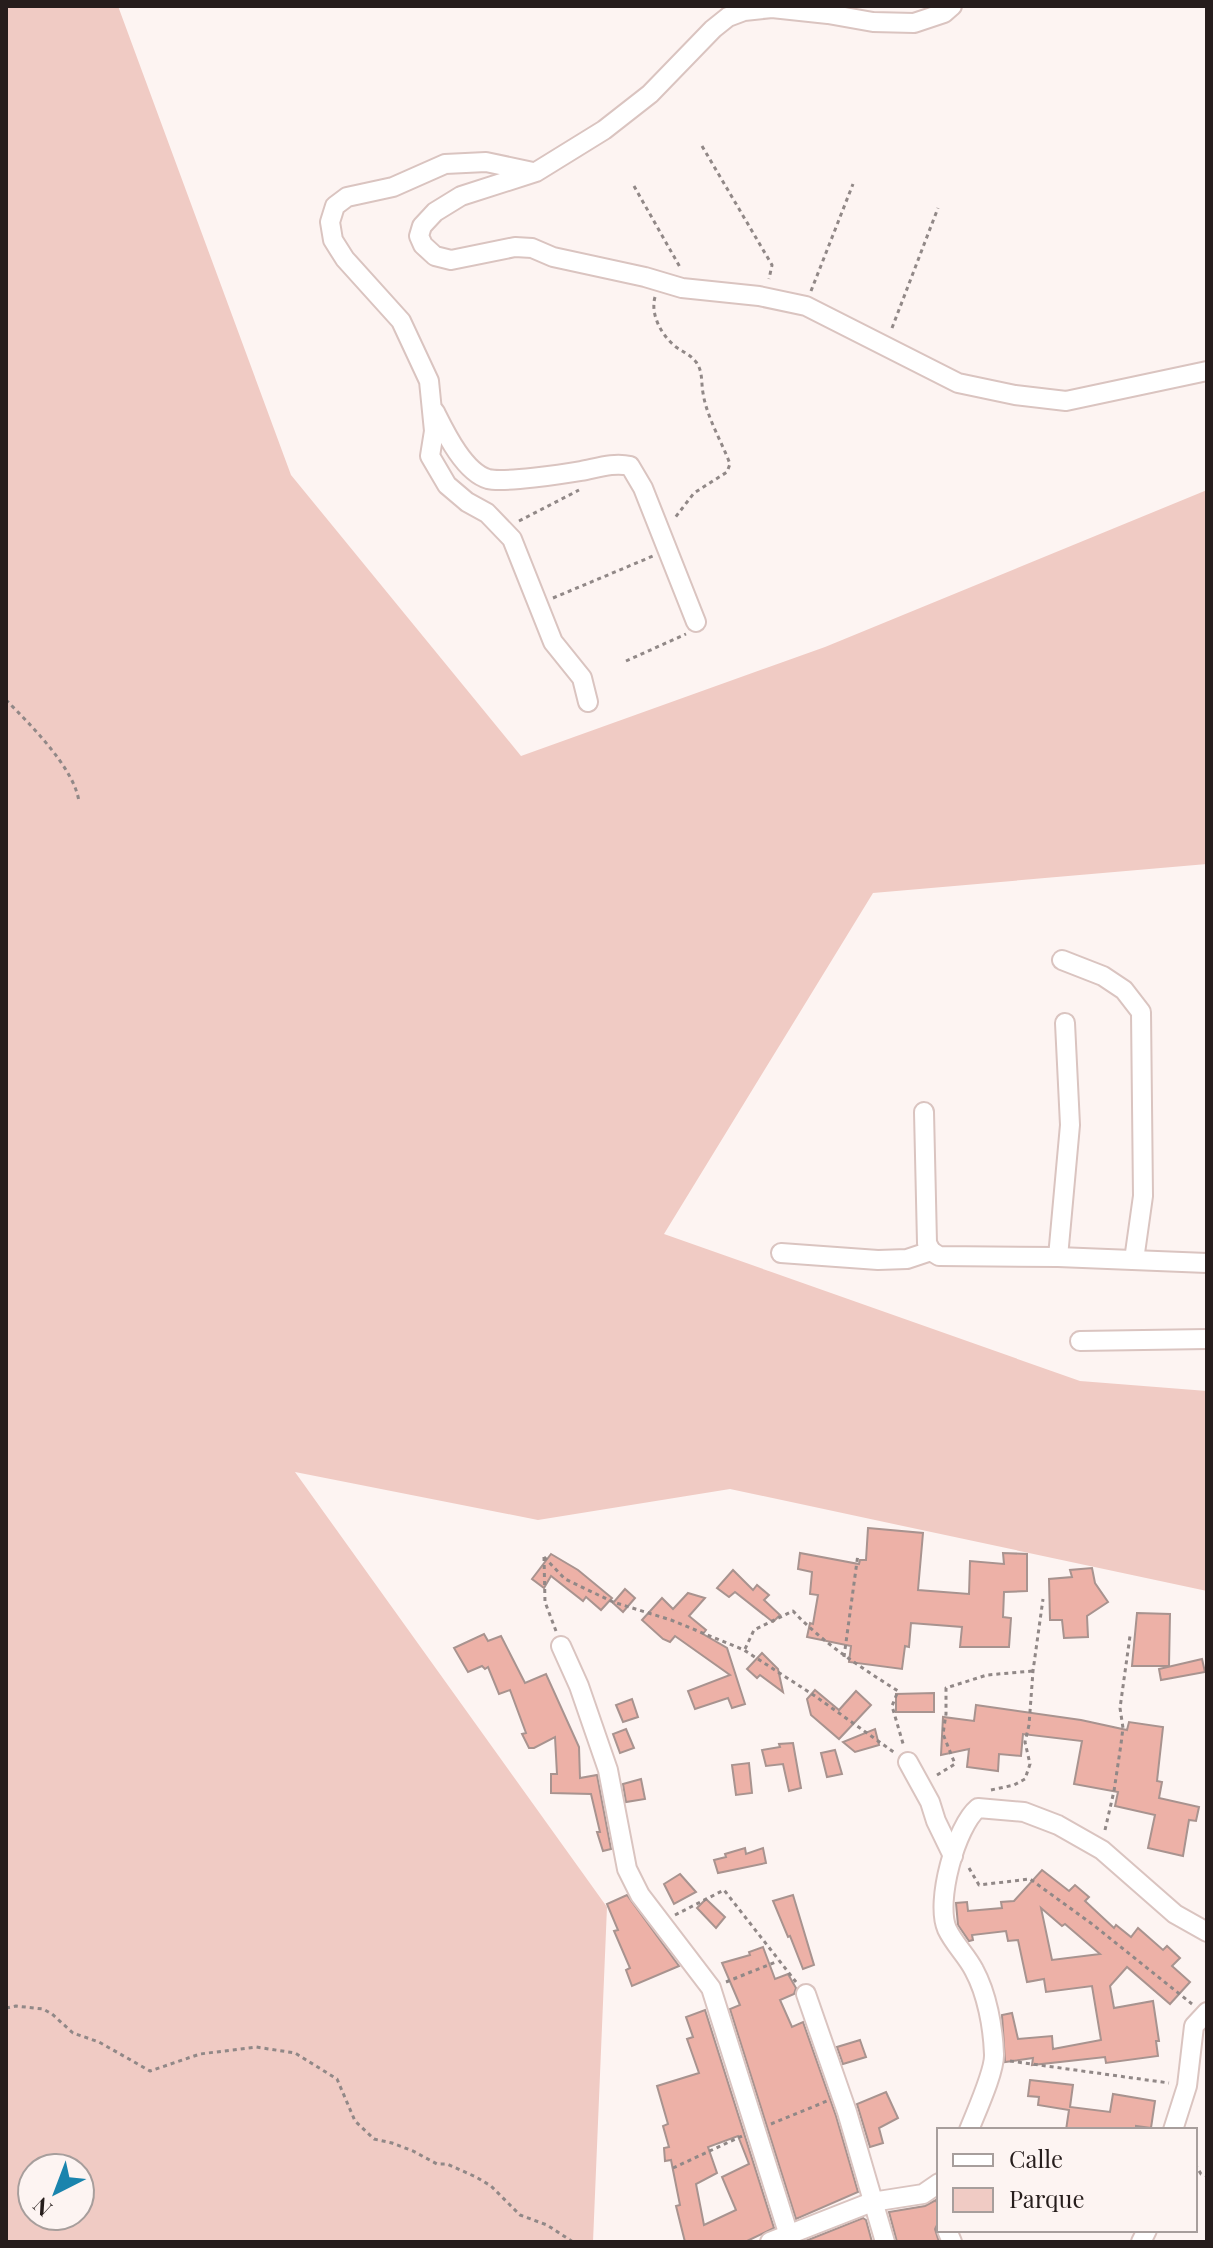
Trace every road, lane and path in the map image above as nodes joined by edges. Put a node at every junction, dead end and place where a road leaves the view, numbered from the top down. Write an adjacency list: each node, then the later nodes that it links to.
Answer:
1 (952, 6): 3 (street)
2 (702, 146): 9 (path)
3 (536, 172): 7 (street); 13 (street)
4 (853, 184): 10 (path)
5 (634, 186): 8 (path)
6 (938, 208): 11 (path)
7 (659, 282): 8 (street); 16 (path)
8 (692, 290): 9 (street)
9 (759, 296): 10 (street)
10 (806, 306): 11 (street)
11 (885, 347): 12 (street)
12 (1207, 371)
13 (432, 406): 15 (street); 16 (street)
14 (588, 486): 15 (path)
15 (506, 533): 17 (street)
16 (666, 546): 17 (path); 18 (street)
17 (539, 607): 21 (street)
18 (696, 622): 19 (path)
19 (626, 661)
20 (6, 700): 22 (path)
21 (588, 702)
22 (79, 802)
23 (1062, 960): 29 (street)
24 (1065, 1023): 28 (street)
25 (924, 1112): 26 (street)
26 (931, 1251): 27 (street); 28 (street)
27 (781, 1253)
28 (1058, 1257): 29 (street)
29 (1134, 1260): 30 (street)
30 (1207, 1263)
31 (1207, 1335): 32 (street)
32 (1080, 1341)
33 (858, 1554): 38 (path)
34 (1043, 1599): 39 (path)
35 (1130, 1636): 43 (path)
36 (561, 1646): 37 (path); 46 (street)
37 (744, 1650): 38 (path); 40 (path)
38 (844, 1657): 40 (path)
39 (1033, 1671): 41 (path); 42 (path)
40 (908, 1762): 44 (street)
41 (955, 1764)
42 (978, 1808): 43 (street); 44 (street)
43 (1102, 1850): 45 (street)
44 (953, 1856): 51 (path); 52 (street)
45 (1207, 1932)
46 (669, 1933): 47 (path); 48 (street)
47 (778, 1961): 48 (path); 49 (path)
48 (711, 1988): 58 (street)
49 (806, 1994): 57 (street)
50 (6, 2008): 59 (path)
51 (1206, 2013): 53 (street)
52 (995, 2059): 53 (path); 54 (street)
53 (1187, 2086): 55 (street)
54 (970, 2128)
55 (1174, 2128)
56 (936, 2185): 57 (street)
57 (872, 2202): 58 (street); 61 (street)
58 (790, 2238): 60 (street)
59 (573, 2242)
60 (770, 2242)
61 (885, 2242)

